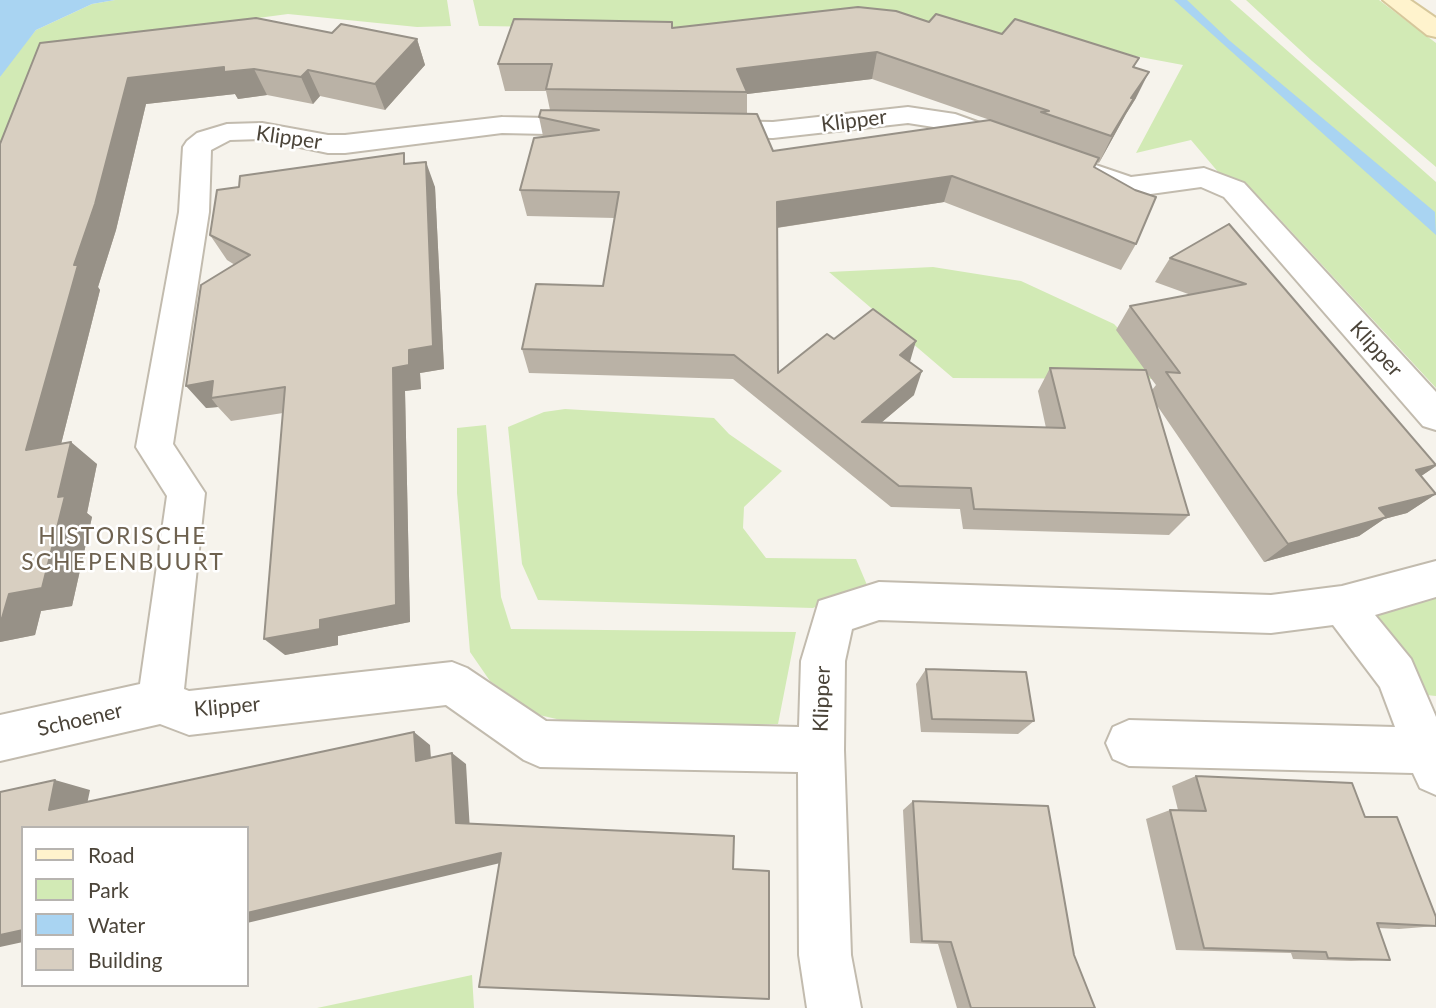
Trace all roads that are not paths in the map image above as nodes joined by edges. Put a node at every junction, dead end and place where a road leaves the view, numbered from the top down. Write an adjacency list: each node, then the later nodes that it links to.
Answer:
1 (1395, 0): 2 (street)
2 (1436, 30)
3 (624, 128): 8 (street, Klipper)
4 (678, 129): 5 (street, Klipper)
5 (1436, 416)
6 (1436, 579): 7 (street, Klipper)
7 (1342, 605): 11 (street, Klipper); 12 (street)
8 (160, 702): 9 (street, Schoener); 11 (street, Klipper)
9 (0, 738)
10 (1129, 743): 12 (street)
11 (821, 750): 13 (street, Klipper)
12 (1432, 762)
13 (834, 1008)

